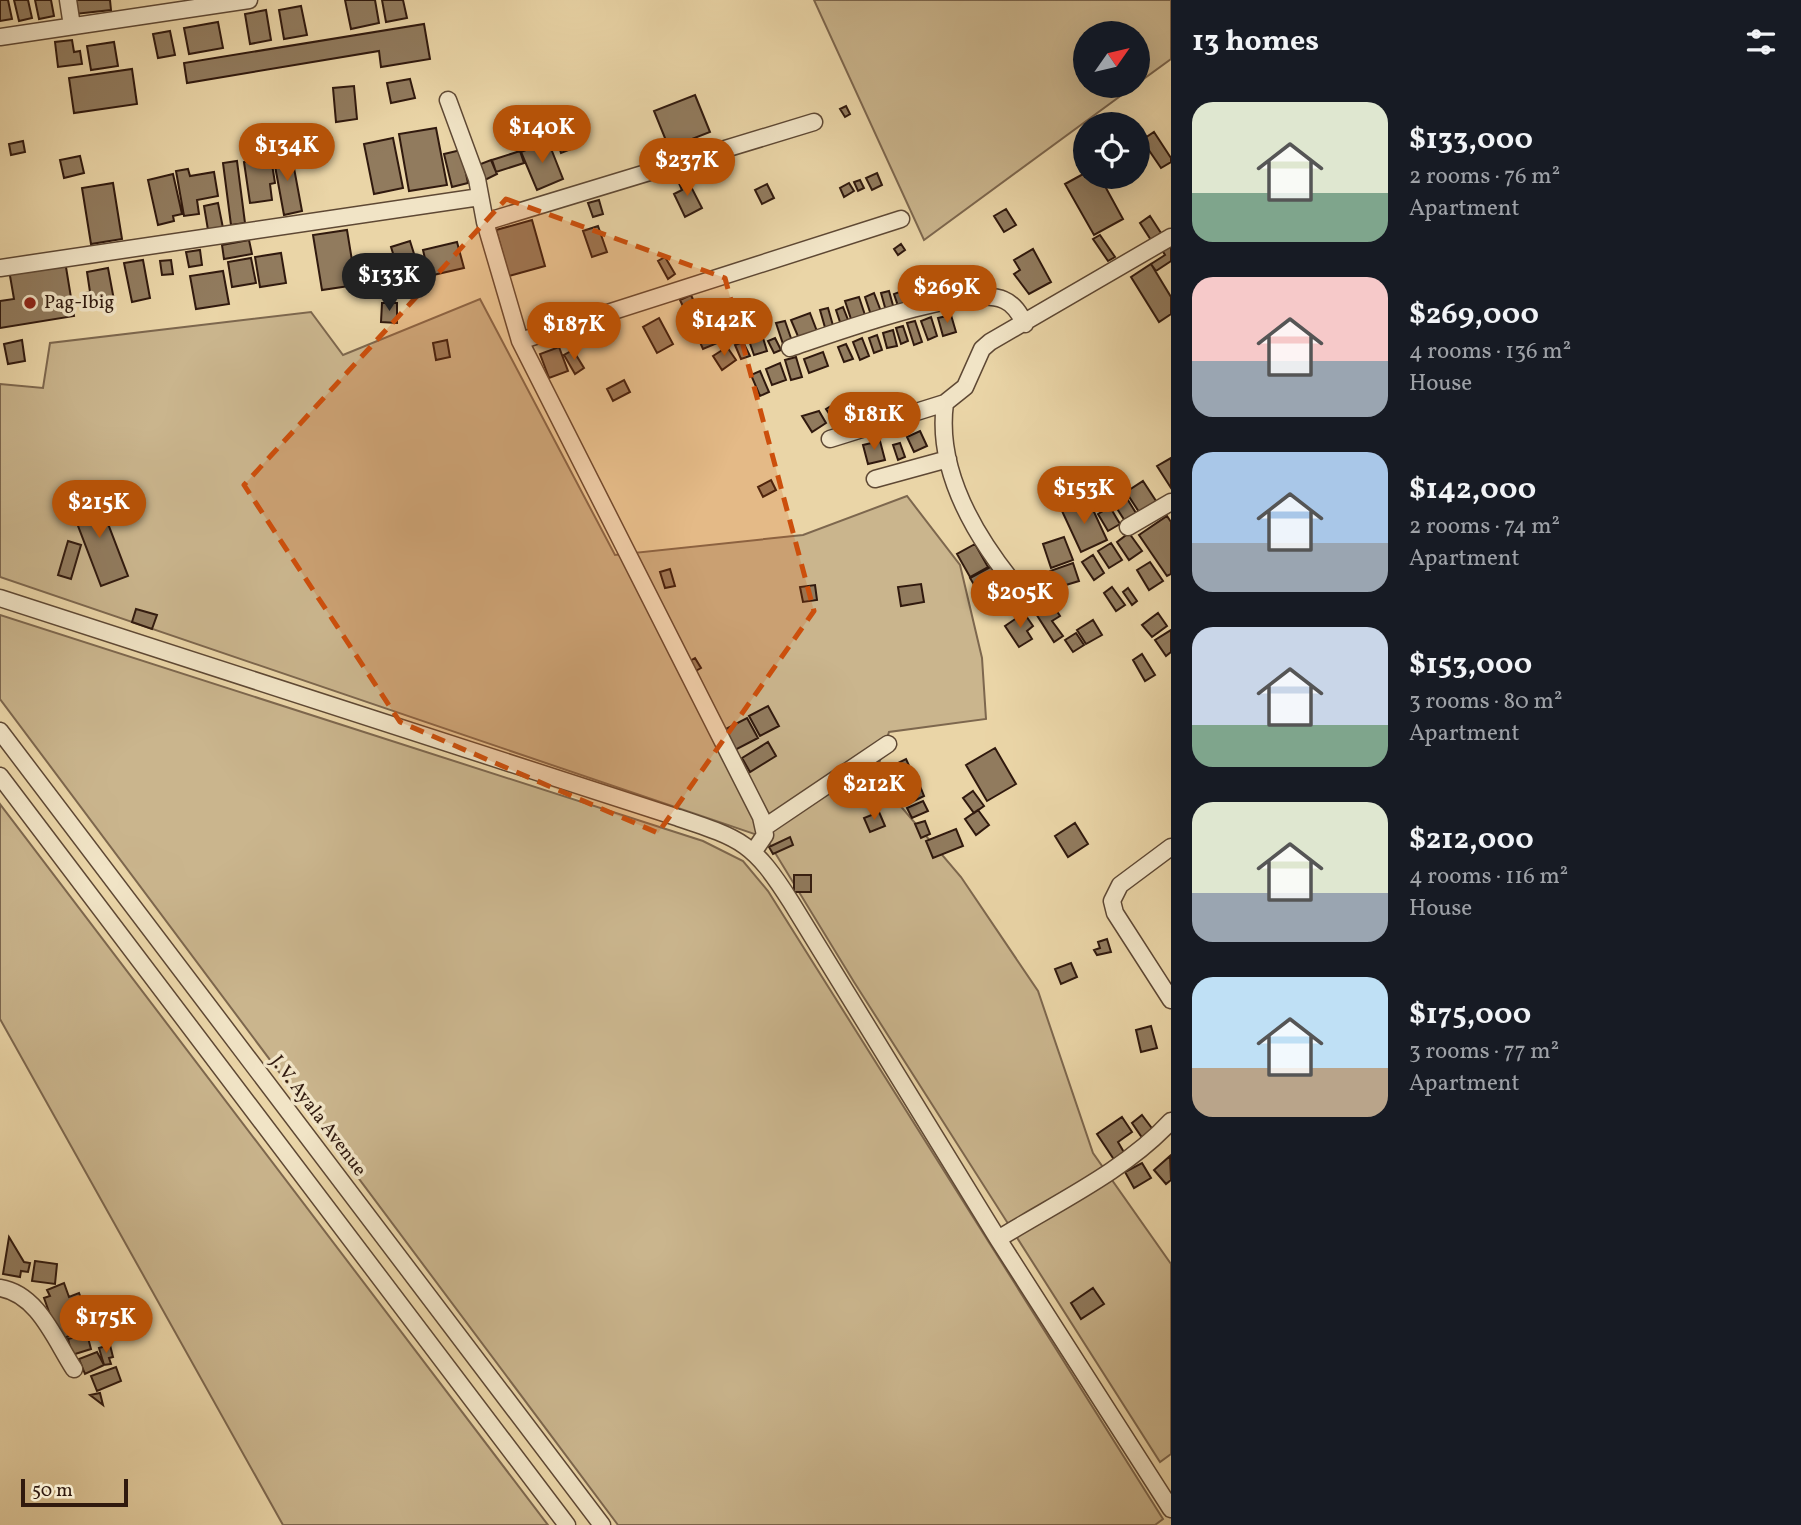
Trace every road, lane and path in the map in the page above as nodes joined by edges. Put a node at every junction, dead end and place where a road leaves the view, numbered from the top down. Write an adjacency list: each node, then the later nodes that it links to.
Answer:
1 (68, 0): 3 (street)
2 (248, 0): 3 (street)
3 (72, 26): 4 (street)
4 (0, 37)
5 (448, 100): 7 (street)
6 (814, 122): 9 (street)
7 (480, 197): 9 (street); 11 (street)
8 (901, 219): 13 (street)
9 (485, 222): 13 (street)
10 (1171, 237): 12 (street)
11 (0, 268)
12 (1025, 324): 14 (street); 15 (street)
13 (520, 341): 26 (street)
14 (790, 348)
15 (945, 403): 16 (street); 17 (street)
16 (830, 439)
17 (948, 459): 18 (street); 22 (street)
18 (875, 479)
19 (1171, 503): 20 (street)
20 (1128, 527)
21 (0, 598): 28 (street)
22 (1026, 598)
23 (0, 731): 29 (street, J. V. Ayala Avenue)
24 (888, 744): 26 (street)
25 (0, 776): 30 (street)
26 (765, 827): 28 (street)
27 (1171, 847): 31 (street)
28 (754, 851): 33 (street)
29 (184, 974): 30 (street); 36 (street, J. V. Ayala Avenue)
30 (162, 990): 37 (street)
31 (1171, 1000)
32 (1171, 1121): 33 (street)
33 (998, 1239): 38 (street)
34 (0, 1288): 35 (street)
35 (74, 1369)
36 (484, 1369): 37 (street); 40 (street, J. V. Ayala Avenue)
37 (462, 1386): 39 (street)
38 (1171, 1509)
39 (567, 1525)
40 (602, 1525)

